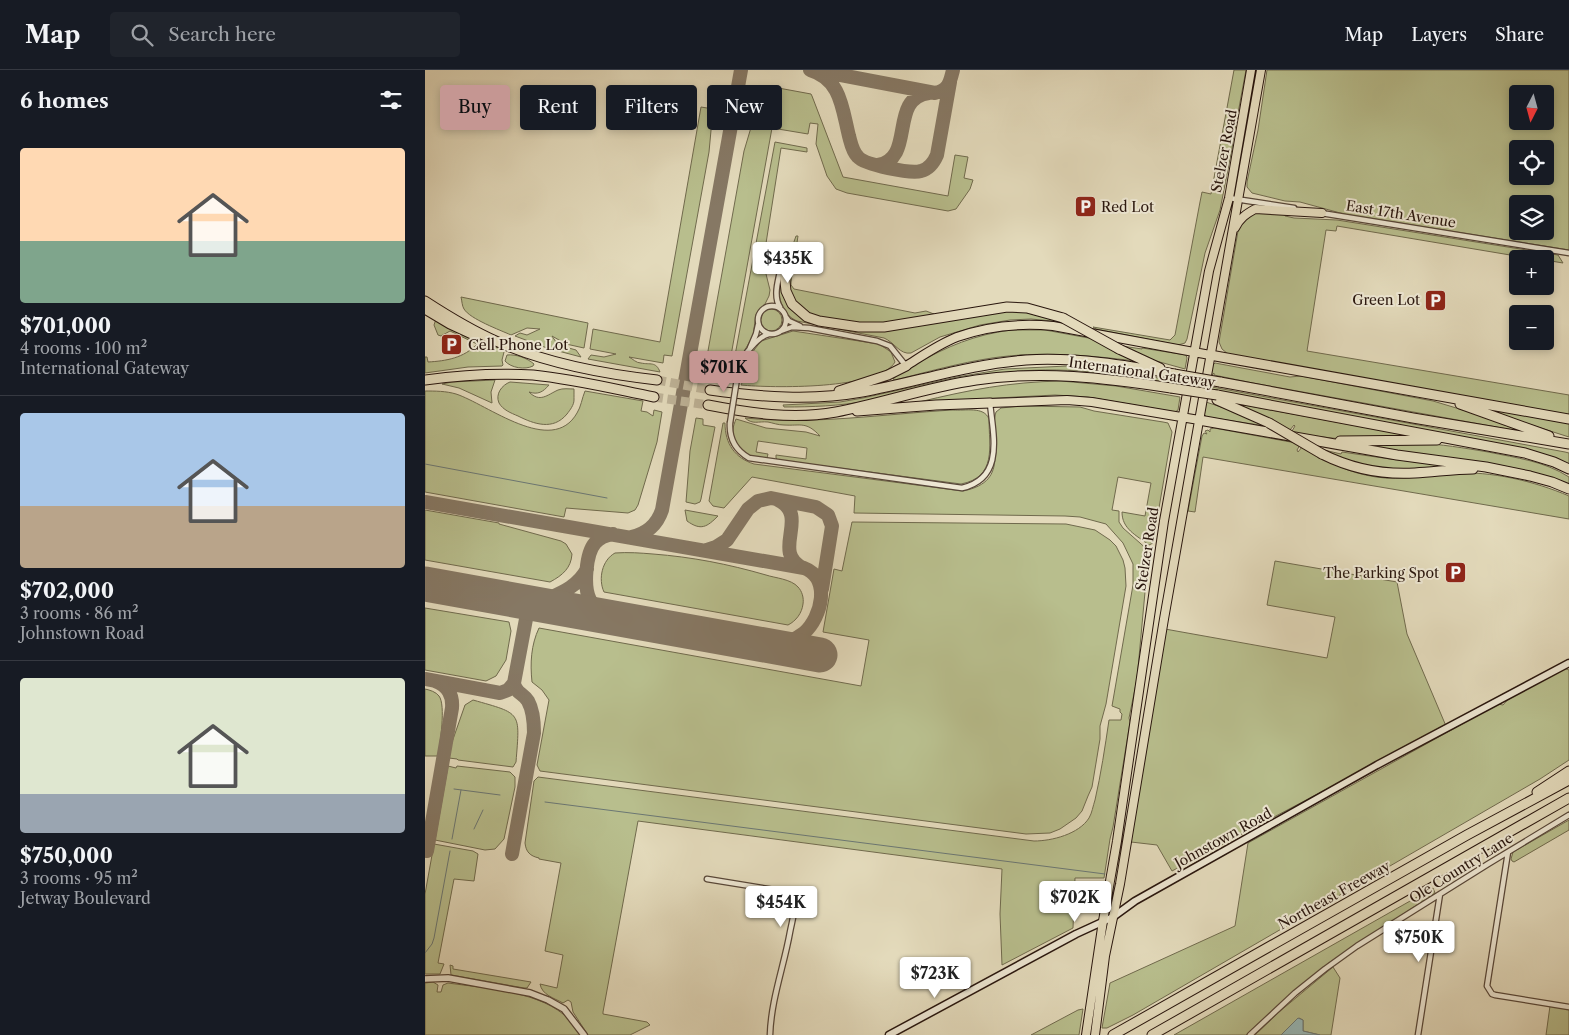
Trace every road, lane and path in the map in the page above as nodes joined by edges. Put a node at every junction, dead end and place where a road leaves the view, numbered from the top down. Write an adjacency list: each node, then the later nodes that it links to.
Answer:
1 (1251, 70): 3 (main road, Stelzer Road)
2 (1261, 70): 4 (main road, Stelzer Road)
3 (1229, 198): 4 (street, East 17th Avenue); 19 (main road, Stelzer Road)
4 (1239, 199): 5 (street, East 17th Avenue); 6 (main road, Stelzer Road)
5 (1322, 213): 6 (main road); 7 (street, East 17th Avenue)
6 (1232, 234): 20 (main road, Stelzer Road)
7 (1569, 253)
8 (783, 262): 11 (street); 22 (highway, bridge)
9 (425, 301): 17 (highway)
10 (425, 308): 17 (highway)
11 (781, 308): 12 (street); 13 (street)
12 (786, 317): 14 (street); 15 (street)
13 (758, 321): 16 (street); 18 (street)
14 (809, 328): 15 (street); 21 (street)
15 (781, 331): 16 (street)
16 (771, 334): 18 (street)
17 (514, 349): 24 (highway)
18 (748, 351): 30 (street, bridge)
19 (1194, 352): 20 (main road); 21 (main road); 33 (main road, Stelzer Road)
20 (1210, 355): 26 (highway); 35 (main road, Stelzer Road)
21 (906, 366): 28 (highway)
22 (1174, 374): 28 (highway, International Gateway); 36 (highway, International Gateway, bridge)
23 (425, 380): 27 (highway)
24 (657, 380)
25 (710, 390): 28 (highway, International Gateway)
26 (1429, 394): 34 (highway); 39 (highway)
27 (655, 396)
28 (814, 396)
29 (1217, 398): 32 (highway, International Gateway, bridge); 38 (highway, International Gateway); 42 (highway, bridge)
30 (990, 403): 32 (highway); 33 (main road)
31 (708, 405): 32 (highway, International Gateway)
32 (834, 413)
33 (1183, 418): 35 (main road); 54 (main road, Stelzer Road)
34 (1569, 419)
35 (1199, 420): 37 (highway); 53 (main road, Stelzer Road)
36 (1449, 424): 39 (highway, International Gateway); 40 (highway)
37 (1320, 441): 38 (highway); 42 (highway)
38 (1464, 441): 41 (highway, International Gateway)
39 (1569, 442)
40 (1569, 449)
41 (1569, 469)
42 (1511, 472): 43 (highway)
43 (1569, 489)
44 (1569, 663): 53 (main road, Johnstown Road)
45 (1569, 771): 49 (highway)
46 (1569, 780): 49 (highway, Northeast Freeway)
47 (1569, 798): 63 (highway)
48 (1569, 815): 50 (street, Ole Country Lane)
49 (1467, 835): 62 (highway, Northeast Freeway)
50 (1508, 852): 52 (street, Ole Country Lane); 56 (street)
51 (707, 879): 58 (street)
52 (1440, 894): 64 (street, Ole Country Lane); 65 (street)
53 (1113, 917): 54 (main road, Johnstown Road); 61 (main road, Stelzer Road)
54 (1103, 921): 59 (main road, Johnstown Road); 60 (main road, Stelzer Road)
55 (425, 978): 57 (street)
56 (1569, 1006)
57 (584, 1035)
58 (770, 1035)
59 (889, 1035)
60 (1086, 1035)
61 (1095, 1035)
62 (1113, 1035)
63 (1152, 1035)
64 (1250, 1035)
65 (1418, 1035)

